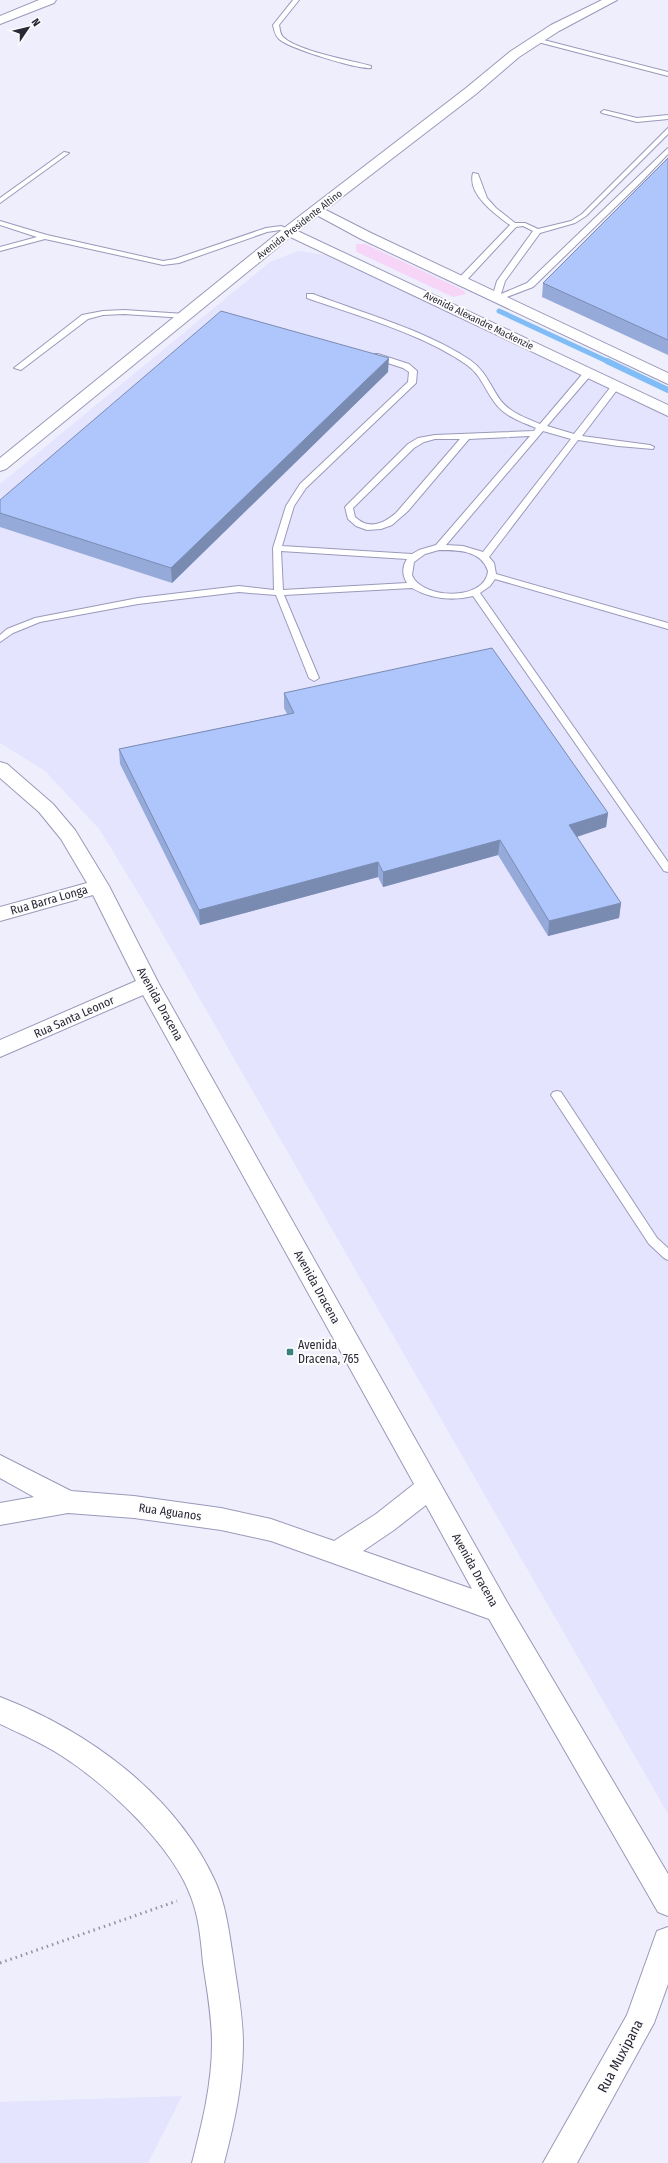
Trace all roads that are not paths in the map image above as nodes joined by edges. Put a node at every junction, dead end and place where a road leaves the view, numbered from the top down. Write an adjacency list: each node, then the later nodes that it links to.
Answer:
1 (50, 0): 5 (street)
2 (296, 0): 8 (lane)
3 (611, 0): 7 (street, Avenida Presidente Altino)
4 (7, 6): 5 (street)
5 (20, 12): 6 (street)
6 (0, 20)
7 (536, 40): 9 (lane); 17 (street, Avenida Presidente Altino)
8 (369, 67)
9 (668, 74)
10 (604, 112): 11 (lane)
11 (668, 117)
12 (668, 130): 21 (lane)
13 (668, 150): 27 (lane)
14 (66, 153): 16 (lane)
15 (475, 174): 19 (lane)
16 (0, 201)
17 (316, 210): 20 (street, Avenida Presidente Altino); 23 (street, Avenida Alexandre Mackenzie)
18 (0, 223): 22 (lane)
19 (514, 224): 21 (lane); 25 (lane)
20 (289, 231): 22 (lane); 23 (street, Avenida Alexandre Mackenzie); 29 (street, Avenida Presidente Altino)
21 (537, 231): 27 (lane)
22 (45, 237): 24 (lane)
23 (351, 244): 25 (street, Avenida Alexandre Mackenzie); 28 (street, Avenida Alexandre Mackenzie)
24 (0, 249)
25 (460, 281): 27 (street, Avenida Alexandre Mackenzie)
26 (310, 296): 36 (lane)
27 (496, 298): 28 (street); 33 (street, Avenida Alexandre Mackenzie)
28 (467, 314): 32 (street, Avenida Alexandre Mackenzie)
29 (185, 316): 31 (lane); 40 (street, Avenida Presidente Altino)
30 (363, 352): 42 (lane)
31 (18, 368)
32 (588, 373): 34 (street, Avenida Alexandre Mackenzie); 36 (lane)
33 (668, 379)
34 (616, 386): 35 (street, Avenida Alexandre Mackenzie); 38 (lane)
35 (668, 411)
36 (539, 430): 37 (lane); 38 (lane); 41 (lane)
37 (466, 438): 37 (lane)
38 (576, 438): 39 (lane); 44 (lane)
39 (650, 447)
40 (0, 466)
41 (439, 547): 43 (lane); 44 (lane)
42 (278, 548): 43 (lane); 48 (lane)
43 (412, 557): 46 (lane)
44 (484, 557): 45 (lane)
45 (492, 576): 47 (lane); 49 (lane)
46 (414, 585): 47 (lane); 48 (lane)
47 (475, 592): 53 (lane)
48 (278, 593): 50 (lane); 51 (lane)
49 (668, 626)
50 (0, 639)
51 (314, 678)
52 (0, 768): 54 (street, Avenida Dracena)
53 (668, 869)
54 (99, 886): 55 (street, Rua Barra Longa); 56 (street, Avenida Dracena)
55 (0, 914)
56 (148, 984): 57 (street, Rua Santa Leonor); 61 (street, Avenida Dracena)
57 (0, 1049)
58 (557, 1095): 59 (lane)
59 (668, 1255)
60 (0, 1466): 62 (street)
61 (429, 1486): 64 (street); 65 (street, Avenida Dracena)
62 (68, 1502): 63 (street, Rua Aguanos); 64 (street, Rua Aguanos)
63 (0, 1514)
64 (337, 1552): 65 (street, Rua Aguanos)
65 (498, 1610): 67 (street, Avenida Dracena)
66 (0, 1710): 69 (street)
67 (668, 1902)
68 (668, 1942): 70 (street, Rua Muxipana)
69 (208, 2163)
70 (559, 2163)

